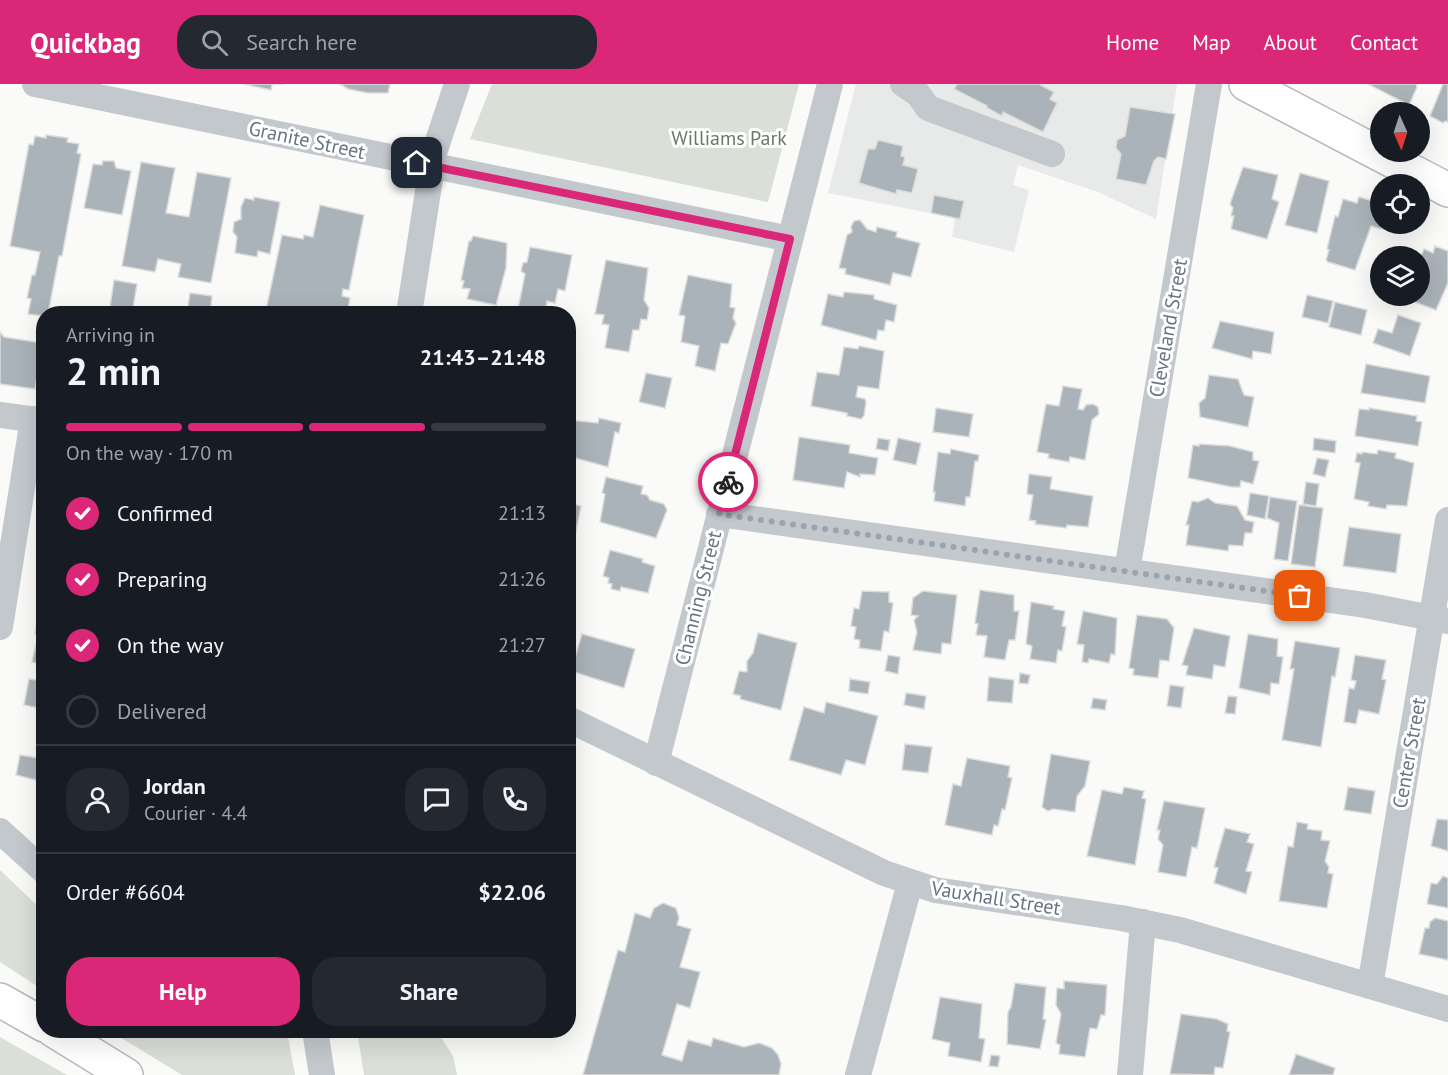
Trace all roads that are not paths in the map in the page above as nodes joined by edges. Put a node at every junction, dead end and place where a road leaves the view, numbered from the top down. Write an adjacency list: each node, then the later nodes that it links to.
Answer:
1 (36, 84): 8 (street, Granite Street)
2 (457, 84): 8 (street)
3 (830, 84): 10 (street, Channing Street)
4 (903, 84): 7 (street)
5 (1209, 84): 17 (street, Cleveland Street)
6 (1246, 84): 9 (main road)
7 (1052, 154)
8 (432, 165): 10 (street, Granite Street); 11 (street)
9 (1448, 190)
10 (790, 239): 15 (street, Channing Street)
11 (410, 306)
12 (0, 414): 13 (street)
13 (36, 420)
14 (36, 431): 19 (street)
15 (719, 514): 17 (street); 21 (street, Channing Street)
16 (1448, 520): 18 (street, Center Street)
17 (1127, 572): 18 (street)
18 (1440, 619): 26 (street, Center Street)
19 (0, 627)
20 (576, 722): 21 (street, Vauxhall Street)
21 (656, 763): 24 (street, Vauxhall Street)
22 (4, 835): 23 (street)
23 (36, 864)
24 (910, 883): 25 (street, Vauxhall Street); 34 (street)
25 (1143, 922): 26 (street, Vauxhall Street); 35 (street)
26 (1370, 986): 28 (street, Vauxhall Street)
27 (0, 1000): 29 (main road)
28 (1448, 1009)
29 (36, 1020)
30 (66, 1038): 32 (main road)
31 (316, 1038): 33 (street)
32 (126, 1075)
33 (322, 1075)
34 (858, 1075)
35 (1130, 1075)

